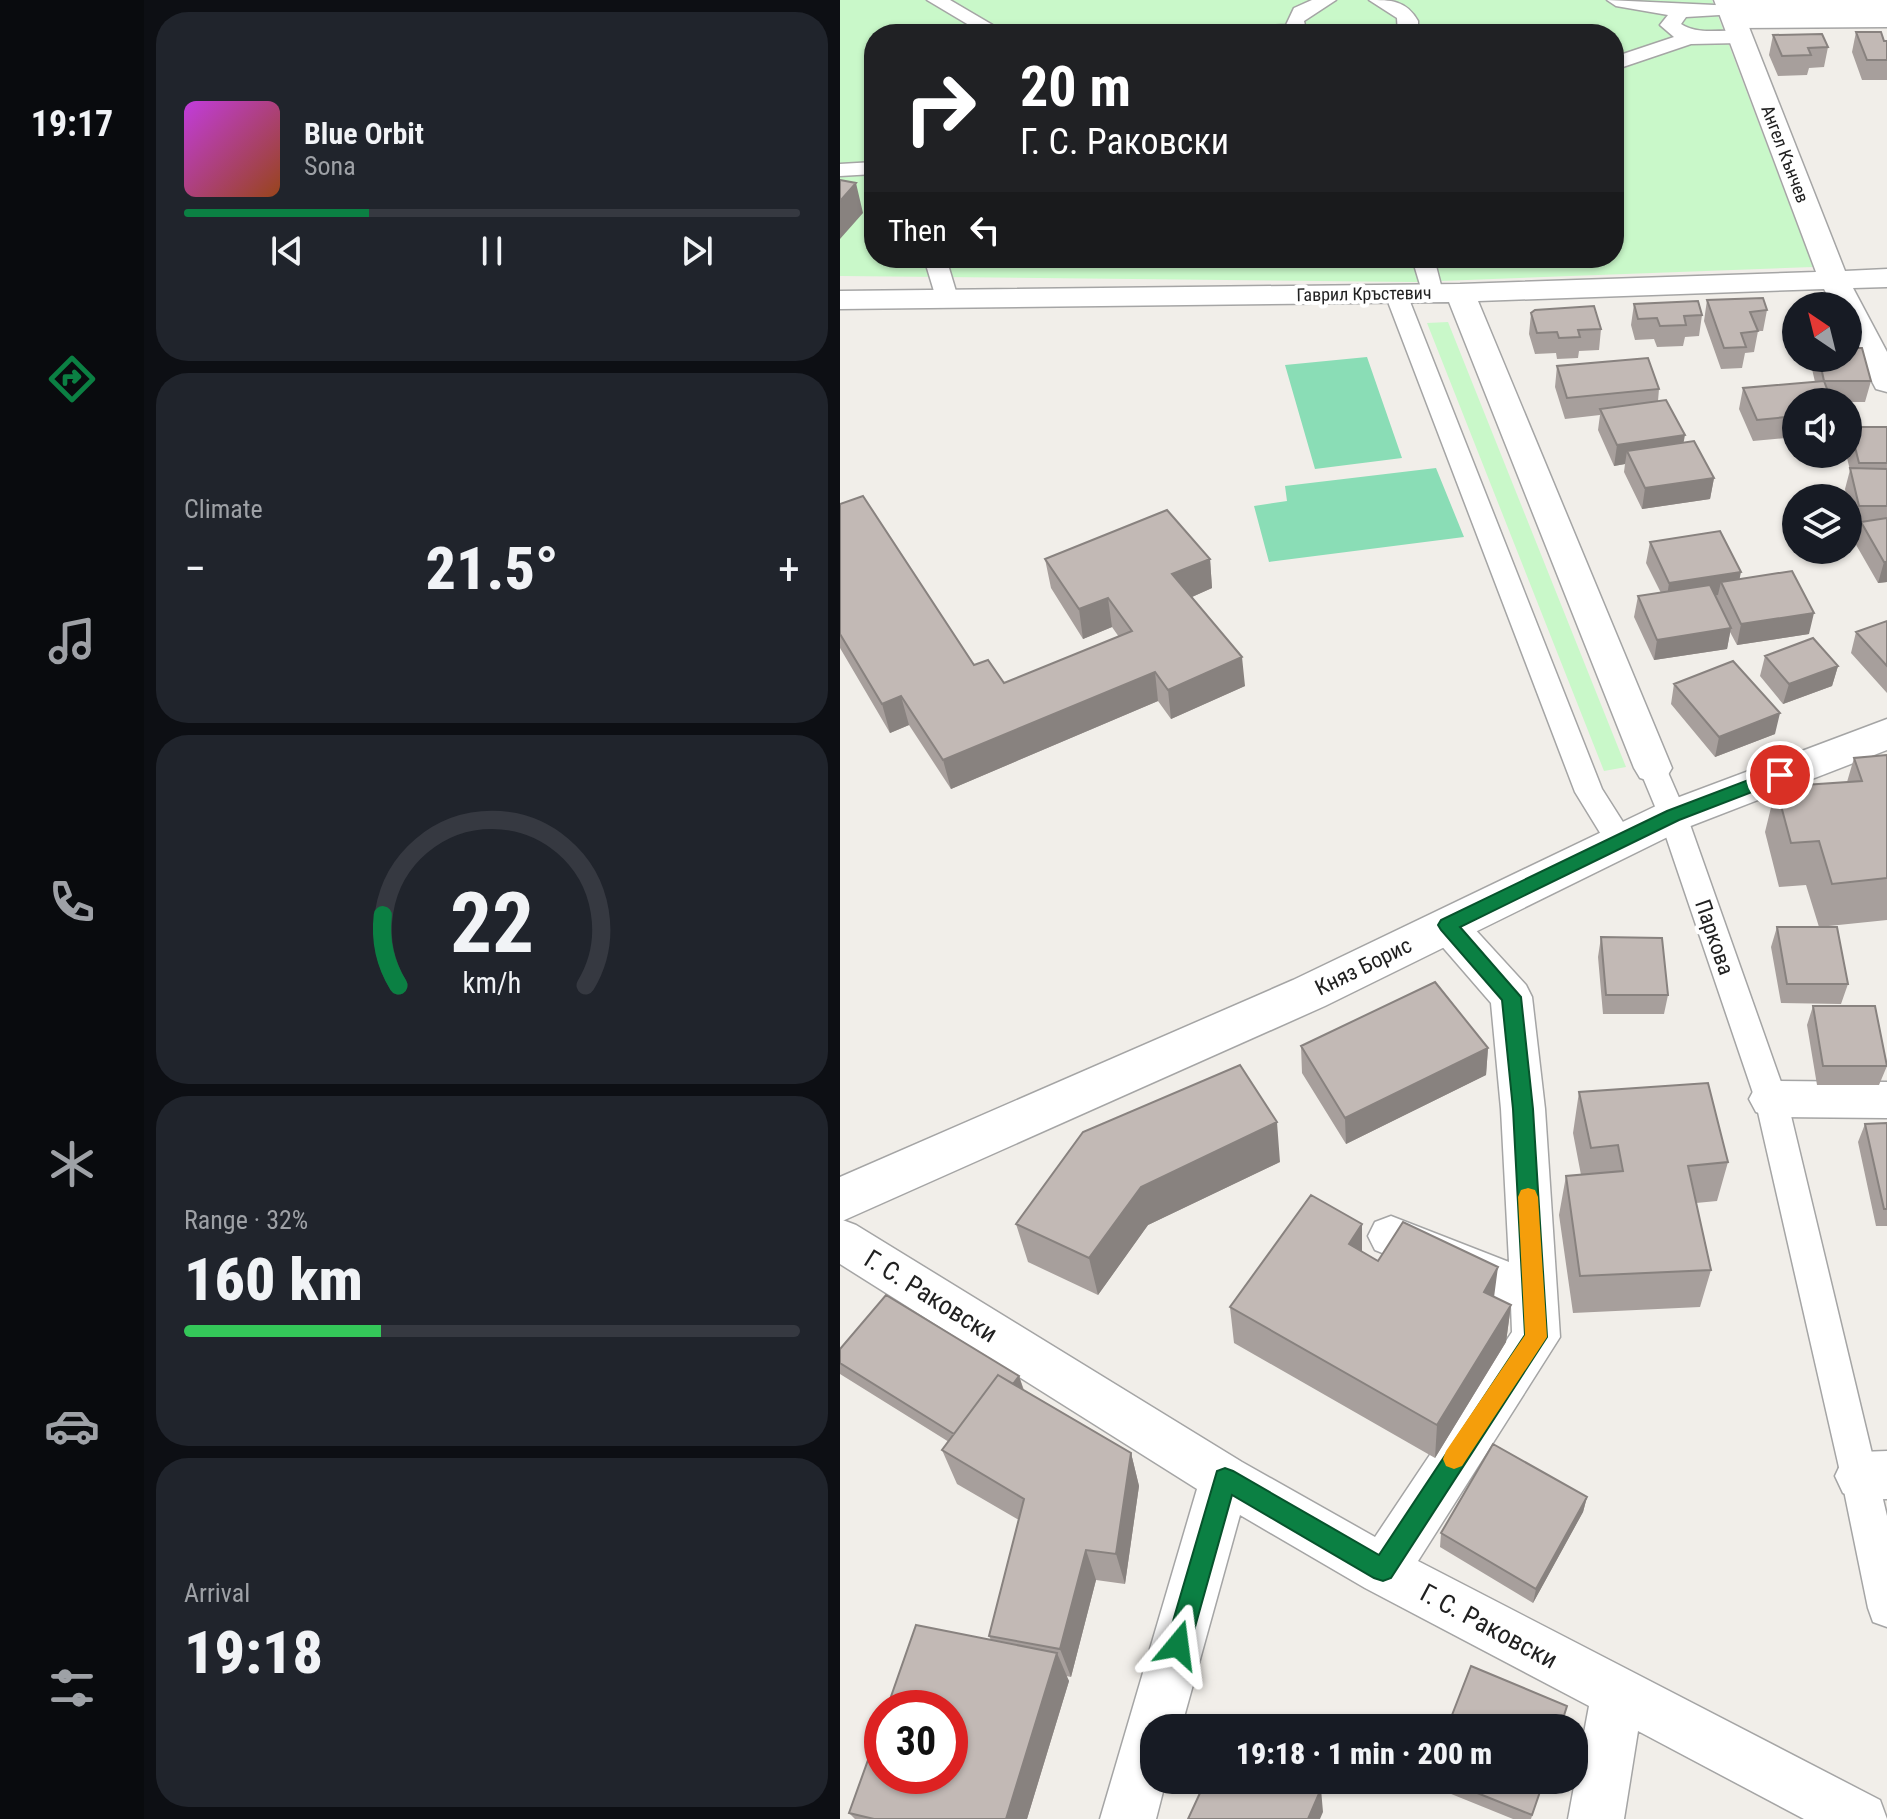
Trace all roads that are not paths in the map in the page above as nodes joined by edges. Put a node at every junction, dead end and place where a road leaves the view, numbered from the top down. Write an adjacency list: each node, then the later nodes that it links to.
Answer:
1 (936, 0): 10 (street)
2 (989, 0): 11 (street)
3 (1327, 0): 12 (street)
4 (1381, 0): 13 (street)
5 (1616, 0): 7 (street)
6 (1887, 8): 8 (street)
7 (1680, 11): 8 (street); 15 (street)
8 (1732, 17): 9 (street); 14 (street); 15 (street); 22 (street, Ангел Кънчев)
9 (1887, 21)
10 (976, 24)
11 (990, 24)
12 (1295, 24)
13 (1410, 24)
14 (1887, 36)
15 (1689, 38): 16 (street)
16 (1624, 61)
17 (864, 169): 18 (street)
18 (840, 170)
19 (938, 268): 26 (street)
20 (1418, 268): 21 (street)
21 (1435, 278): 22 (street, Гаврил Кръстевич); 25 (street, Гаврил Кръстевич); 31 (street, Паркова)
22 (1833, 278): 23 (street, Гаврил Кръстевич); 24 (street, Ангел Кънчев)
23 (1887, 278)
24 (1840, 292)
25 (1396, 294): 26 (street, Гаврил Кръстевич); 33 (street)
26 (947, 298): 27 (street, Гаврил Кръстевич)
27 (840, 300)
28 (1862, 333): 29 (street, Ангел Кънчев)
29 (1887, 382)
30 (1887, 734): 32 (street, Княз Борис)
31 (1653, 768): 32 (street, Паркова)
32 (1673, 816): 33 (street, Княз Борис); 35 (street, Паркова)
33 (1620, 841): 34 (street, Княз Борис)
34 (1447, 925): 37 (street, Княз Борис); 40 (street)
35 (1771, 1099): 36 (street); 41 (street, Паркова)
36 (1887, 1100)
37 (840, 1200)
38 (1391, 1236): 40 (street)
39 (840, 1239): 42 (street, Г. С. Раковски)
40 (1534, 1293): 43 (street)
41 (1874, 1476): 44 (street, Паркова)
42 (1225, 1479): 43 (street, Г. С. Раковски); 46 (street)
43 (1383, 1570): 45 (street, Г. С. Раковски)
44 (1887, 1608)
45 (1617, 1695): 49 (street); 50 (street, Г. С. Раковски)
46 (1158, 1714)
47 (1140, 1777): 48 (street)
48 (1128, 1819)
49 (1596, 1819)
50 (1861, 1819)

